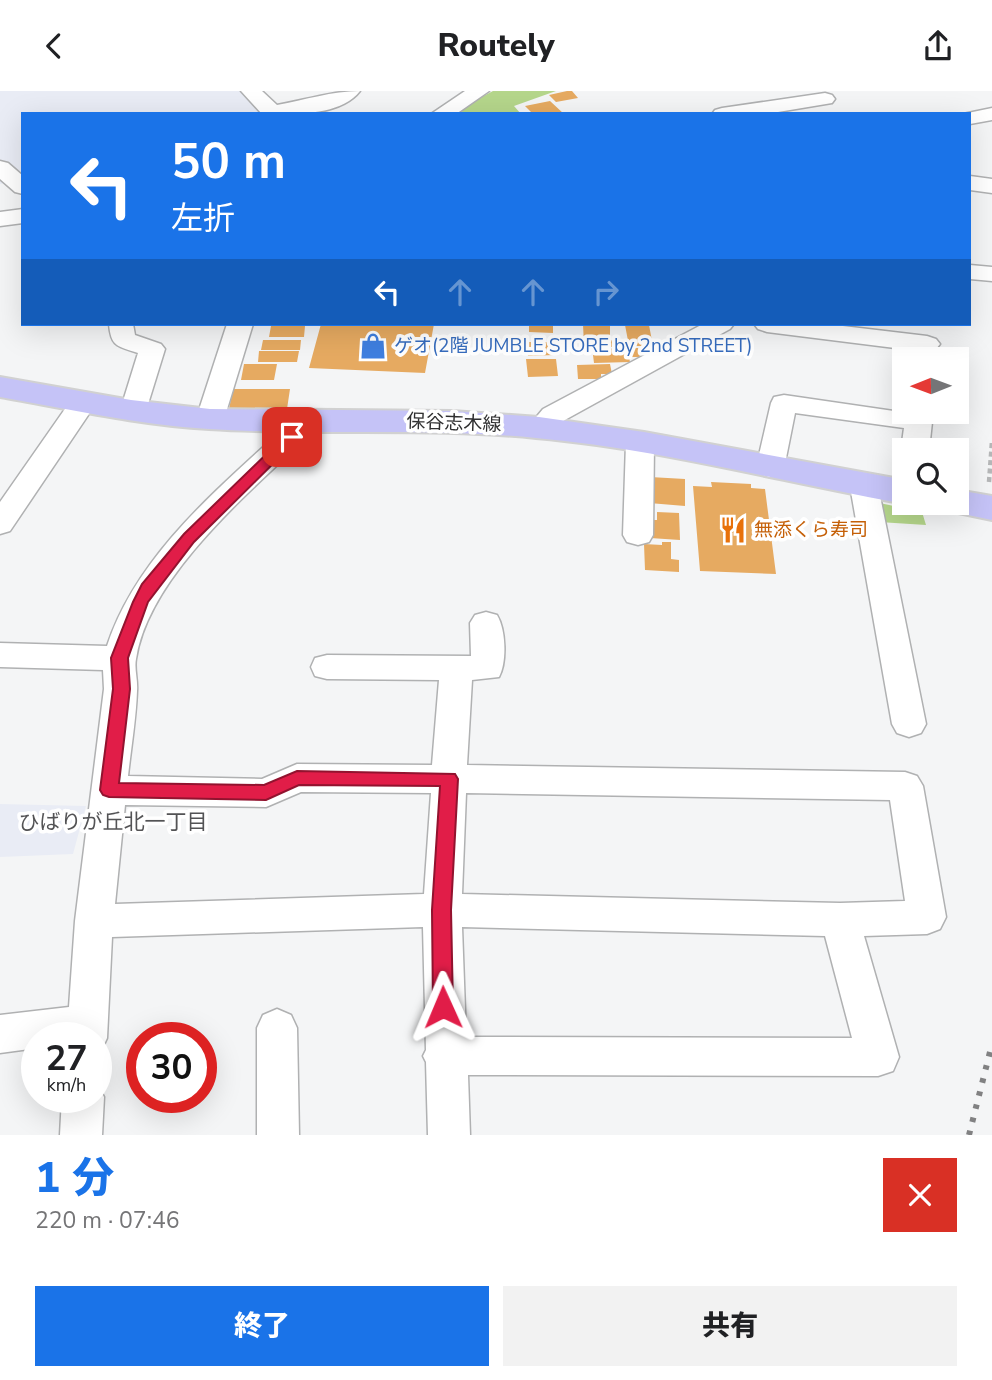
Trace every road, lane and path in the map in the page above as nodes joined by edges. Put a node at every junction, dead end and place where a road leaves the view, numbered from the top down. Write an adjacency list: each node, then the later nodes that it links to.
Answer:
1 (251, 91): 5 (street)
2 (350, 91): 6 (street)
3 (479, 91): 7 (street)
4 (822, 94): 8 (street); 9 (street)
5 (273, 112)
6 (279, 112)
7 (444, 112)
8 (732, 112)
9 (842, 112)
10 (992, 114): 11 (street)
11 (971, 118)
12 (0, 168): 14 (street)
13 (971, 183): 15 (street)
14 (21, 185)
15 (992, 186)
16 (21, 216): 17 (street)
17 (0, 219)
18 (971, 272): 19 (street)
19 (992, 274)
20 (121, 326): 27 (street)
21 (239, 326): 28 (street)
22 (717, 326): 30 (street)
23 (784, 326): 24 (street)
24 (928, 343)
25 (0, 387): 26 (main road, 保谷志木線)
26 (84, 402): 27 (main road, 保谷志木線); 38 (street)
27 (134, 411): 28 (main road, 保谷志木線)
28 (210, 419): 29 (main road, 保谷志木線)
29 (309, 420): 30 (main road, 保谷志木線); 42 (street)
30 (541, 429): 33 (main road, 保谷志木線)
31 (916, 438): 34 (street)
32 (992, 441): 37 (path)
33 (640, 443): 34 (main road, 保谷志木線); 39 (street)
34 (769, 468): 35 (main road, 保谷志木線)
35 (864, 485): 36 (main road, 保谷志木線); 45 (street)
36 (892, 490)
37 (979, 506)
38 (0, 524)
39 (638, 535)
40 (486, 623): 44 (street)
41 (0, 655): 42 (street)
42 (119, 658): 47 (street)
43 (327, 667): 44 (street)
44 (456, 668): 46 (street)
45 (909, 724)
46 (449, 779): 47 (street); 48 (street); 49 (street)
47 (109, 790): 50 (street)
48 (442, 910): 49 (street); 50 (street); 55 (street)
49 (840, 920): 55 (street)
50 (94, 921): 51 (street)
51 (88, 1022)
52 (277, 1028): 58 (street)
53 (21, 1033): 54 (street)
54 (0, 1034)
55 (444, 1056): 59 (street)
56 (82, 1113): 57 (street)
57 (81, 1135)
58 (278, 1135)
59 (449, 1135)

